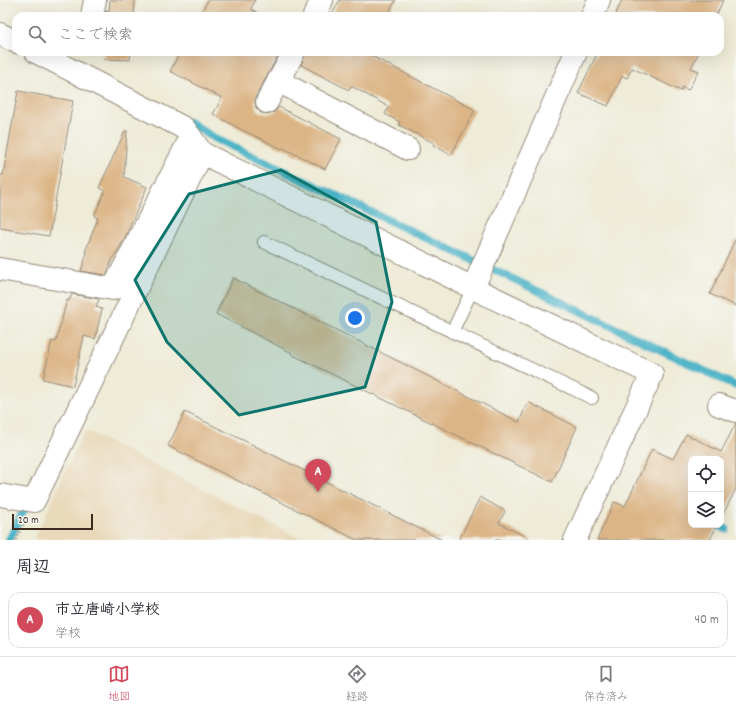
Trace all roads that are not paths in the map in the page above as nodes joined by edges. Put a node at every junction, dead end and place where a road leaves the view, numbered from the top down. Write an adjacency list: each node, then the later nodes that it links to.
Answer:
1 (95, 0): 4 (street)
2 (322, 0): 5 (street)
3 (599, 0): 6 (street)
4 (93, 12)
5 (316, 12)
6 (594, 12)
7 (0, 34): 8 (street)
8 (12, 40)
9 (44, 56): 14 (street)
10 (292, 56): 12 (street)
11 (574, 56): 18 (street)
12 (278, 81): 13 (street); 15 (street)
13 (267, 102)
14 (197, 145): 18 (street); 19 (street); 20 (street)
15 (408, 149)
16 (264, 242): 21 (lane)
17 (0, 270): 19 (street)
18 (474, 285): 21 (lane); 24 (street)
19 (114, 289): 20 (street)
20 (136, 292): 23 (street)
21 (452, 332): 22 (lane)
22 (592, 398)
23 (0, 495)
24 (575, 540)

